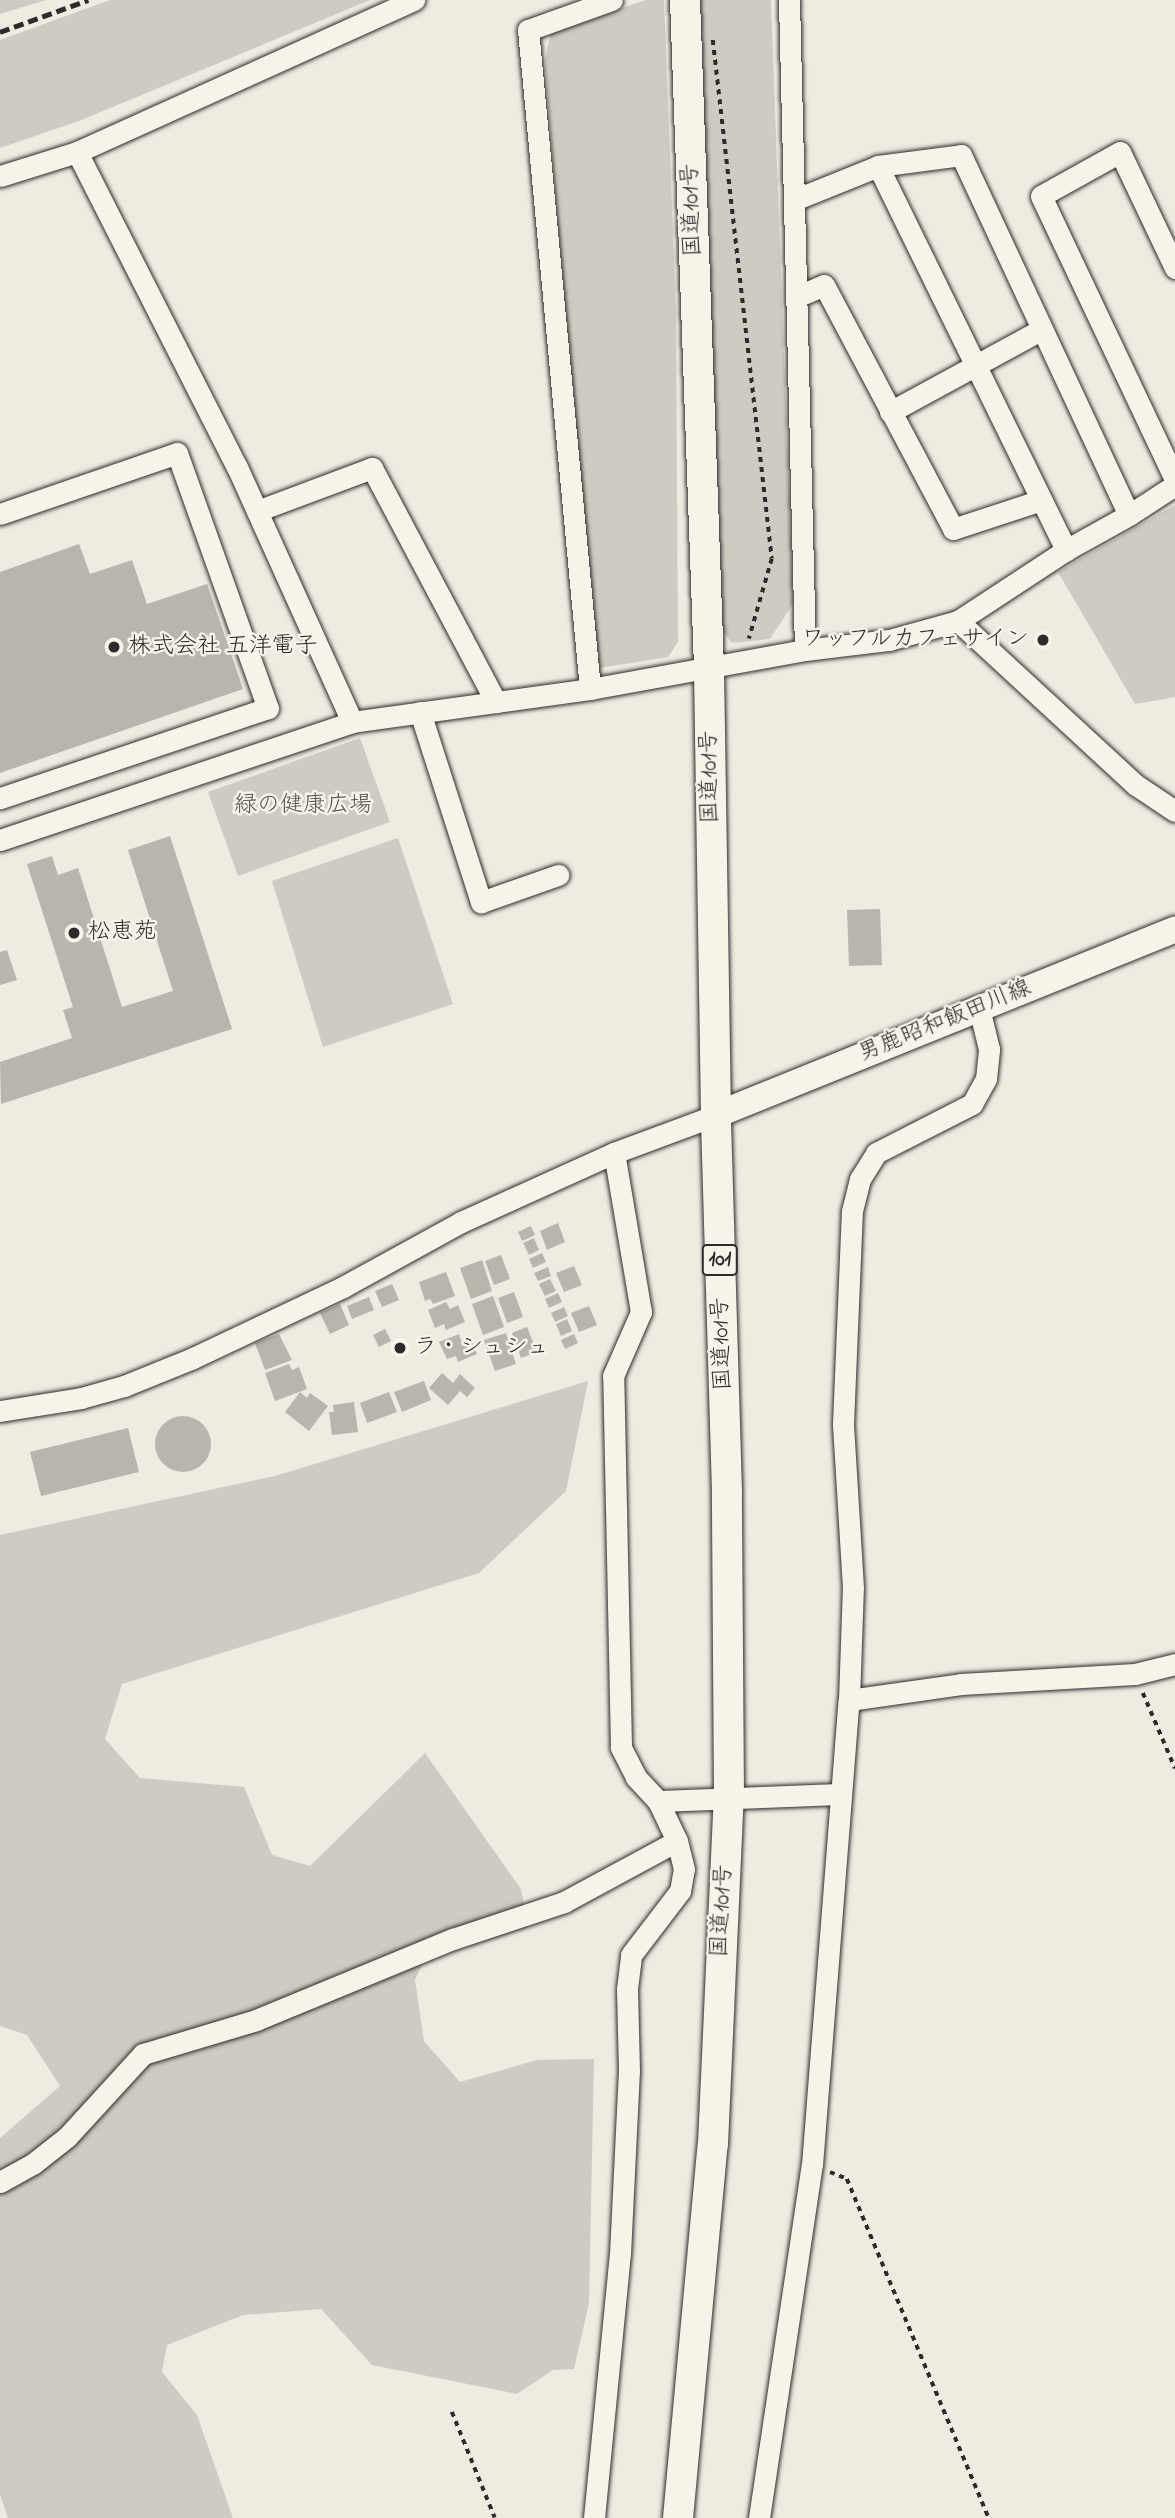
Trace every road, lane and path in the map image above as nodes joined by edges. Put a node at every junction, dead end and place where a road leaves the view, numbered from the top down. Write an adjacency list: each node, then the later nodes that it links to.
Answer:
1 (414, 0): 6 (street)
2 (612, 0): 25 (street)
3 (685, 0): 24 (highway, 国道101号 / 101)
4 (789, 0): 9 (street)
5 (713, 32): 23 (path)
6 (77, 152): 8 (street); 17 (street)
7 (878, 166): 9 (street); 12 (street); 13 (street)
8 (0, 176)
9 (794, 201): 11 (street)
10 (1175, 268): 15 (street)
11 (796, 297): 14 (street); 22 (street)
12 (1042, 329): 13 (street); 19 (street)
13 (974, 363): 14 (street); 16 (street)
14 (890, 412): 16 (street)
15 (1175, 482): 19 (street)
16 (1041, 500): 20 (street)
17 (257, 511): 26 (street); 28 (street)
18 (0, 514): 29 (street)
19 (1129, 515): 20 (street)
20 (1066, 550): 21 (street)
21 (958, 621): 22 (street); 30 (street)
22 (805, 650): 23 (street)
23 (742, 661): 24 (street)
24 (709, 667): 25 (street); 35 (highway, 国道101号 / 101)
25 (590, 689): 26 (street)
26 (496, 702): 27 (street)
27 (420, 712): 28 (street); 32 (street)
28 (352, 722): 31 (street)
29 (0, 798)
30 (1175, 811)
31 (0, 840)
32 (558, 875)
33 (1175, 930): 34 (main road, 男鹿昭和飯田川線)
34 (979, 1008): 35 (main road, 男鹿昭和飯田川線); 40 (street)
35 (716, 1115): 36 (street); 43 (highway, 国道101号 / 101)
36 (614, 1153): 37 (street); 44 (street)
37 (0, 1411)
38 (1175, 1664): 39 (street)
39 (1135, 1674): 40 (street); 41 (path)
40 (849, 1700): 42 (street)
41 (1175, 1768)
42 (841, 1794): 43 (street); 46 (street)
43 (729, 1797): 44 (street); 51 (highway, 国道101号 / 101)
44 (658, 1801): 45 (street)
45 (677, 1841): 47 (street); 50 (street)
46 (812, 2165): 52 (street); 53 (path)
47 (0, 2182)
48 (452, 2412): 49 (path)
49 (495, 2518)
50 (594, 2518)
51 (678, 2518)
52 (759, 2518)
53 (989, 2518)

